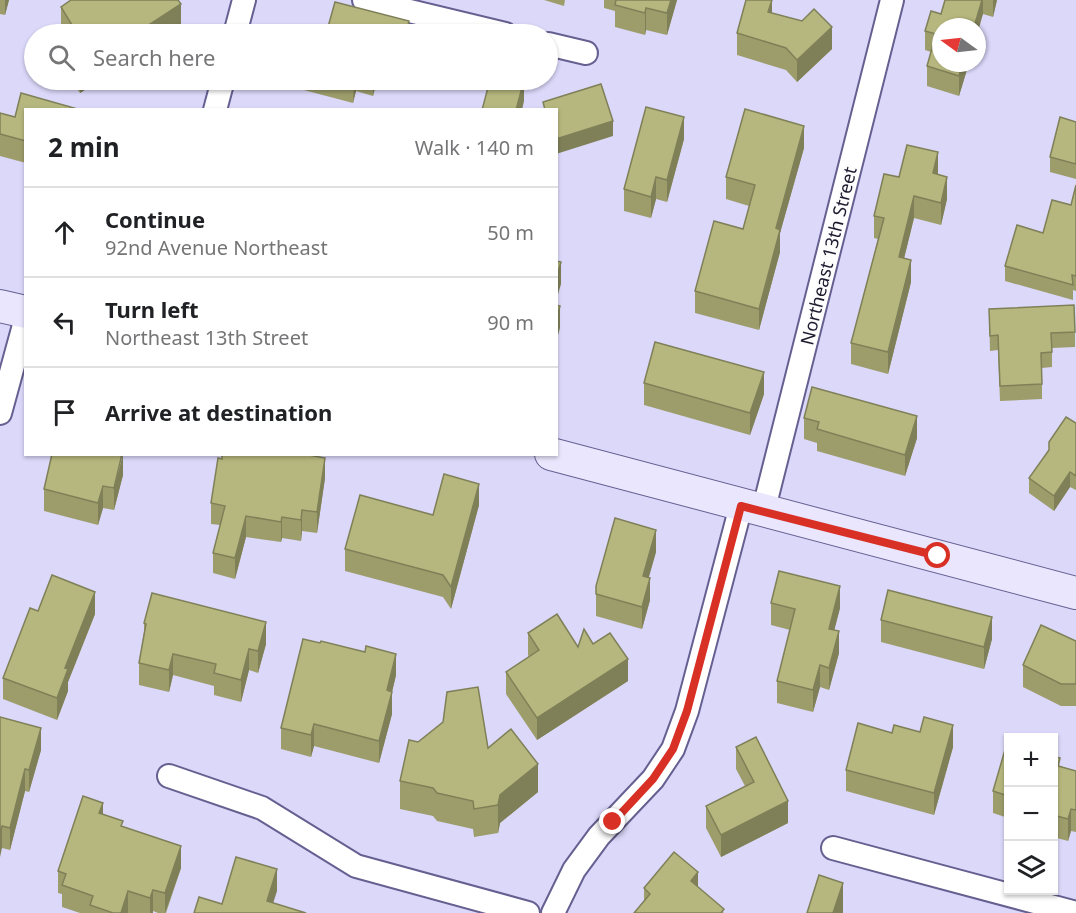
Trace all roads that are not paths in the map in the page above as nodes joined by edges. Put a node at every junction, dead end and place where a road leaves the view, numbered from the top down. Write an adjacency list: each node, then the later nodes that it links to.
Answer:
1 (244, 0): 4 (street)
2 (364, 0): 5 (street)
3 (892, 0): 15 (street, Northeast 13th Street)
4 (238, 24)
5 (464, 24)
6 (558, 46): 7 (street)
7 (586, 52)
8 (220, 90): 9 (street)
9 (216, 108)
10 (0, 306): 11 (main road)
11 (24, 312)
12 (24, 325): 13 (street)
13 (0, 412)
14 (558, 456): 15 (main road)
15 (752, 509): 16 (main road); 20 (street, Northeast 13th Street)
16 (1076, 593)
17 (169, 776): 19 (street)
18 (833, 848): 21 (street)
19 (528, 913)
20 (553, 913)
21 (1076, 913)

